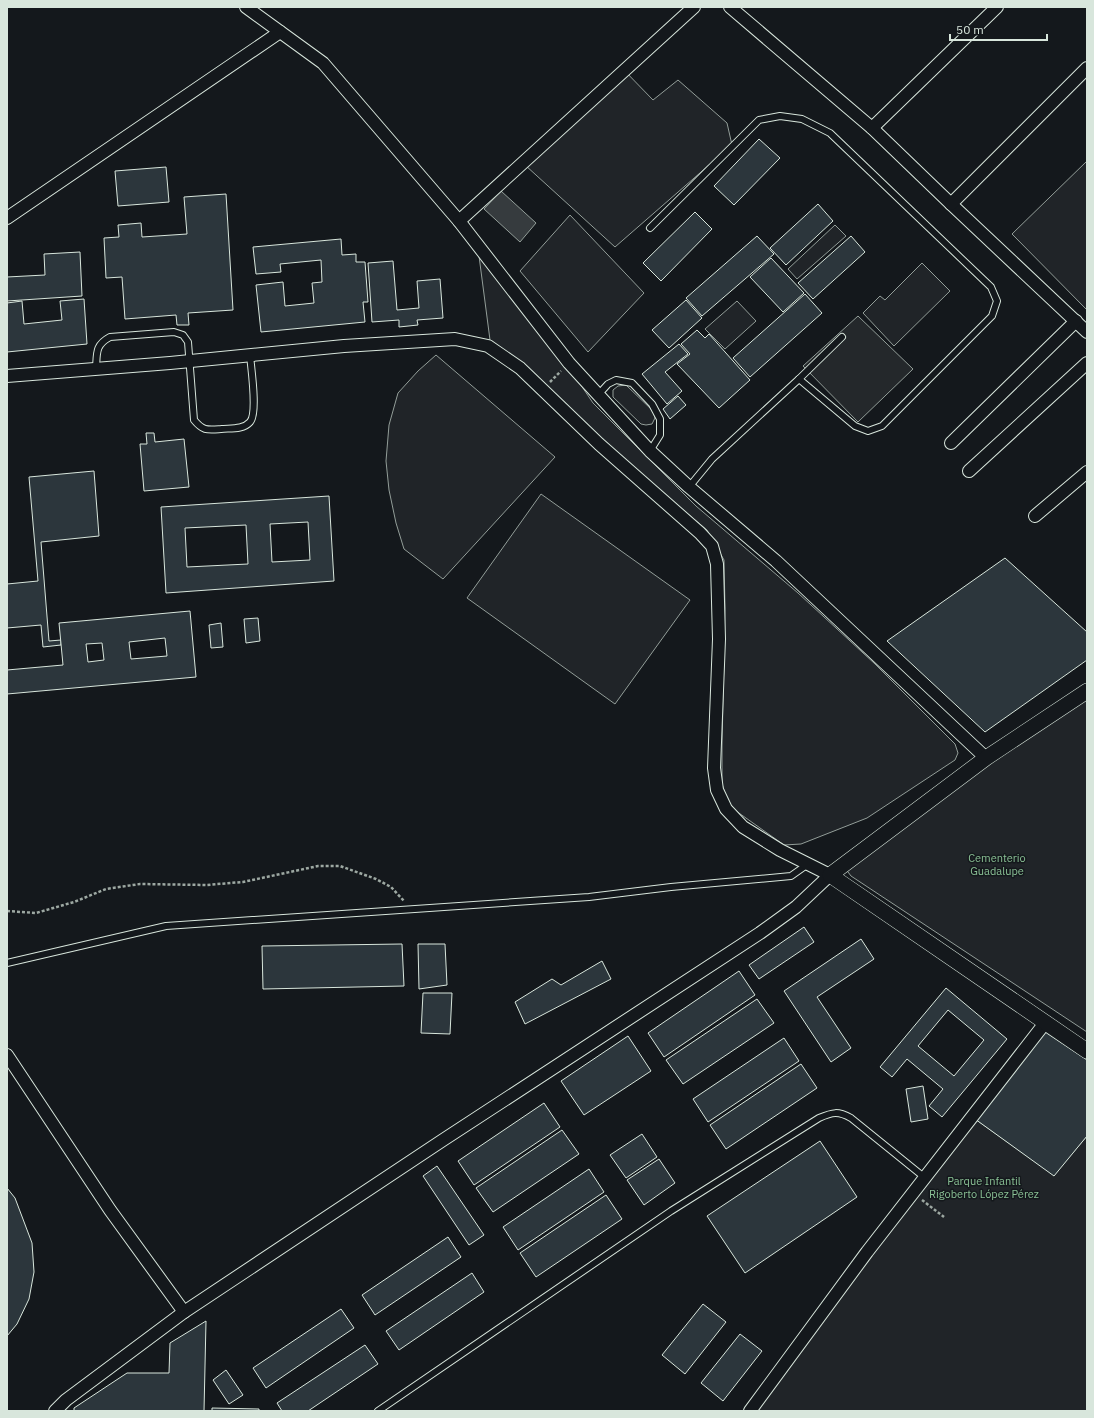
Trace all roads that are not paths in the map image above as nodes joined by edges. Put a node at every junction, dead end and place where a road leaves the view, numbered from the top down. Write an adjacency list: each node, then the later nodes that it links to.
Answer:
1 (246, 7): 5 (street)
2 (694, 7): 10 (street)
3 (730, 7): 7 (street)
4 (997, 7): 7 (street)
5 (280, 32): 9 (street); 10 (street)
6 (1087, 68): 8 (street)
7 (872, 128): 8 (street)
8 (952, 204): 12 (street)
9 (7, 218)
10 (460, 221): 21 (street)
11 (650, 228): 20 (lane)
12 (1076, 322): 13 (street); 22 (street)
13 (1087, 332)
14 (842, 337): 20 (lane)
15 (250, 355): 16 (street); 16 (lane); 30 (street)
16 (190, 361): 18 (street); 18 (lane)
17 (1087, 363): 24 (street)
18 (96, 369): 19 (street)
19 (7, 376)
20 (799, 379): 26 (lane)
21 (598, 395): 23 (street); 23 (lane)
22 (952, 443)
23 (650, 451): 26 (street)
24 (969, 471)
25 (1087, 472): 27 (street)
26 (689, 487): 29 (street)
27 (1035, 516)
28 (1087, 691): 29 (street)
29 (986, 758): 31 (street)
30 (808, 864): 31 (street); 32 (lane)
31 (830, 875): 33 (street); 37 (street)
32 (7, 963)
33 (1045, 1023): 34 (street); 36 (street)
34 (1087, 1051)
35 (7, 1055): 37 (street)
36 (924, 1177): 39 (lane); 40 (street)
37 (184, 1312): 38 (street)
38 (55, 1411)
39 (378, 1411)
40 (750, 1411)

